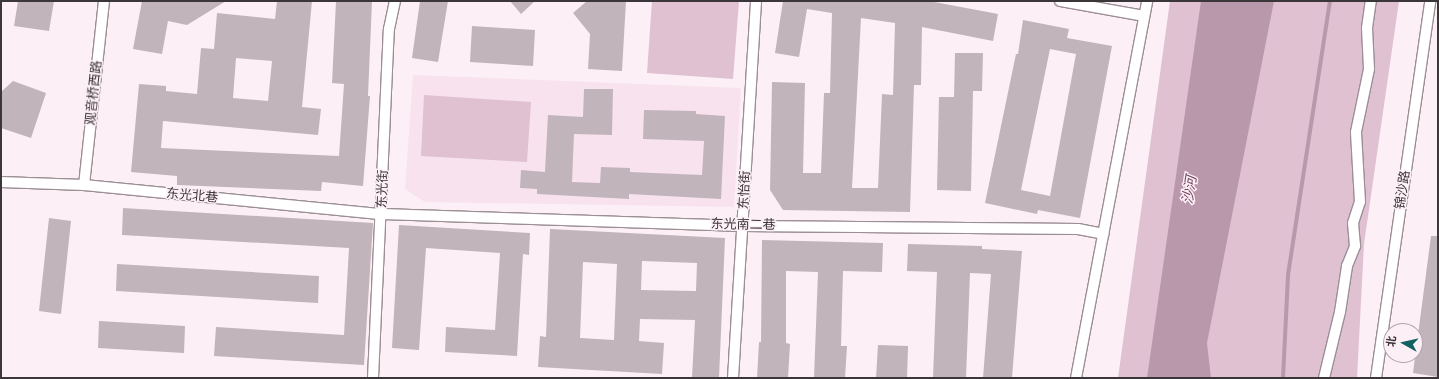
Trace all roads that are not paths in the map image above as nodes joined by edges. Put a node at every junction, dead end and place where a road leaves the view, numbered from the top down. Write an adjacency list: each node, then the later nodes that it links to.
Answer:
1 (104, 1): 10 (street, 观音桥西路)
2 (395, 1): 11 (street, 东光街)
3 (756, 1): 12 (street, 东怡街)
4 (1060, 1): 8 (street)
5 (1147, 1): 8 (street)
6 (1371, 1): 17 (street)
7 (1430, 1): 18 (street, 锦沙路)
8 (1144, 16): 13 (street)
9 (1, 182): 10 (street, 东光北巷)
10 (84, 185): 11 (street, 东光北巷)
11 (382, 214): 12 (street, 东光南二巷); 14 (street, 东光街)
12 (743, 226): 13 (street, 东光南二巷); 15 (street, 东怡街)
13 (1104, 234): 16 (street)
14 (373, 378)
15 (733, 378)
16 (1076, 378)
17 (1324, 378)
18 (1376, 378)

